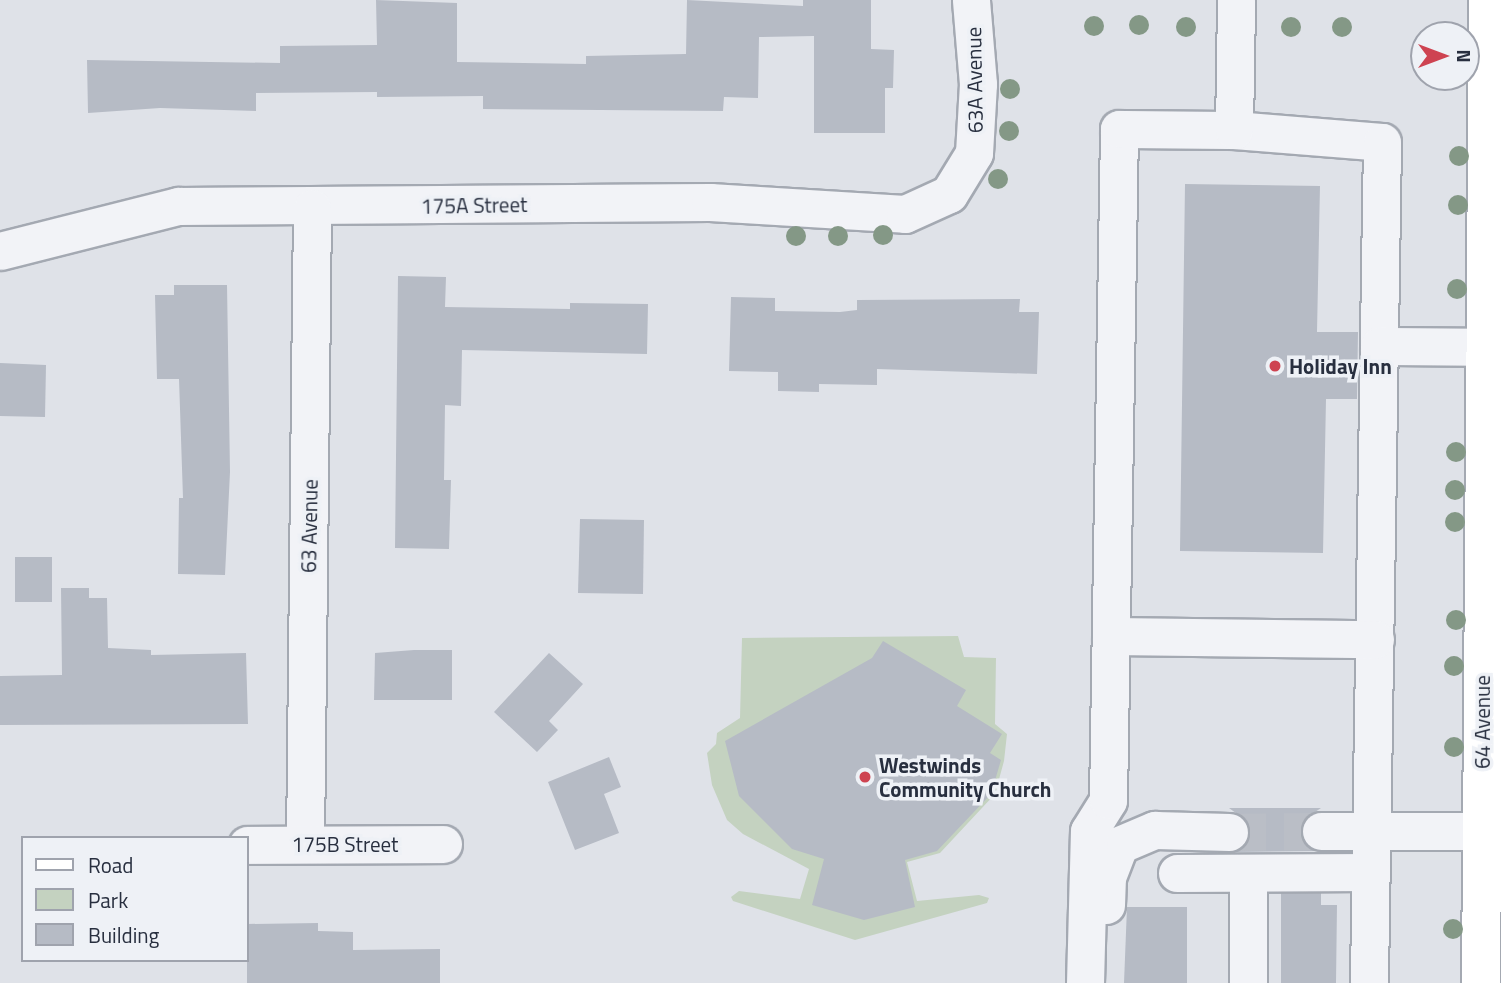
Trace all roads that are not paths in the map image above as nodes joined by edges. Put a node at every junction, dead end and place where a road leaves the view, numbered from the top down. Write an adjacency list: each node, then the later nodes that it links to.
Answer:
1 (971, 0): 6 (street, 63A Avenue)
2 (1236, 0): 5 (street)
3 (1490, 0): 4 (main road); 10 (main road, 64 Avenue)
4 (1501, 9)
5 (1234, 130): 9 (street); 12 (street)
6 (949, 194): 7 (street, 175A Street)
7 (312, 208): 8 (street, 175A Street); 20 (street, 63 Avenue)
8 (0, 251)
9 (1379, 346): 10 (street); 13 (street)
10 (1486, 347): 11 (main road); 16 (main road, 64 Avenue)
11 (1501, 389)
12 (1111, 636): 13 (street); 24 (street)
13 (1375, 639): 15 (street)
14 (1321, 831): 15 (street)
15 (1371, 831): 16 (street); 21 (street)
16 (1482, 831): 28 (main road, 64 Avenue)
17 (1228, 832): 25 (street)
18 (443, 844): 20 (street, 175B Street)
19 (248, 845): 20 (street, 175B Street)
20 (305, 845)
21 (1371, 872): 23 (street); 27 (street)
22 (1177, 873): 23 (street)
23 (1248, 873): 26 (street)
24 (1085, 983)
25 (1105, 983)
26 (1248, 983)
27 (1369, 983)
28 (1481, 983)

